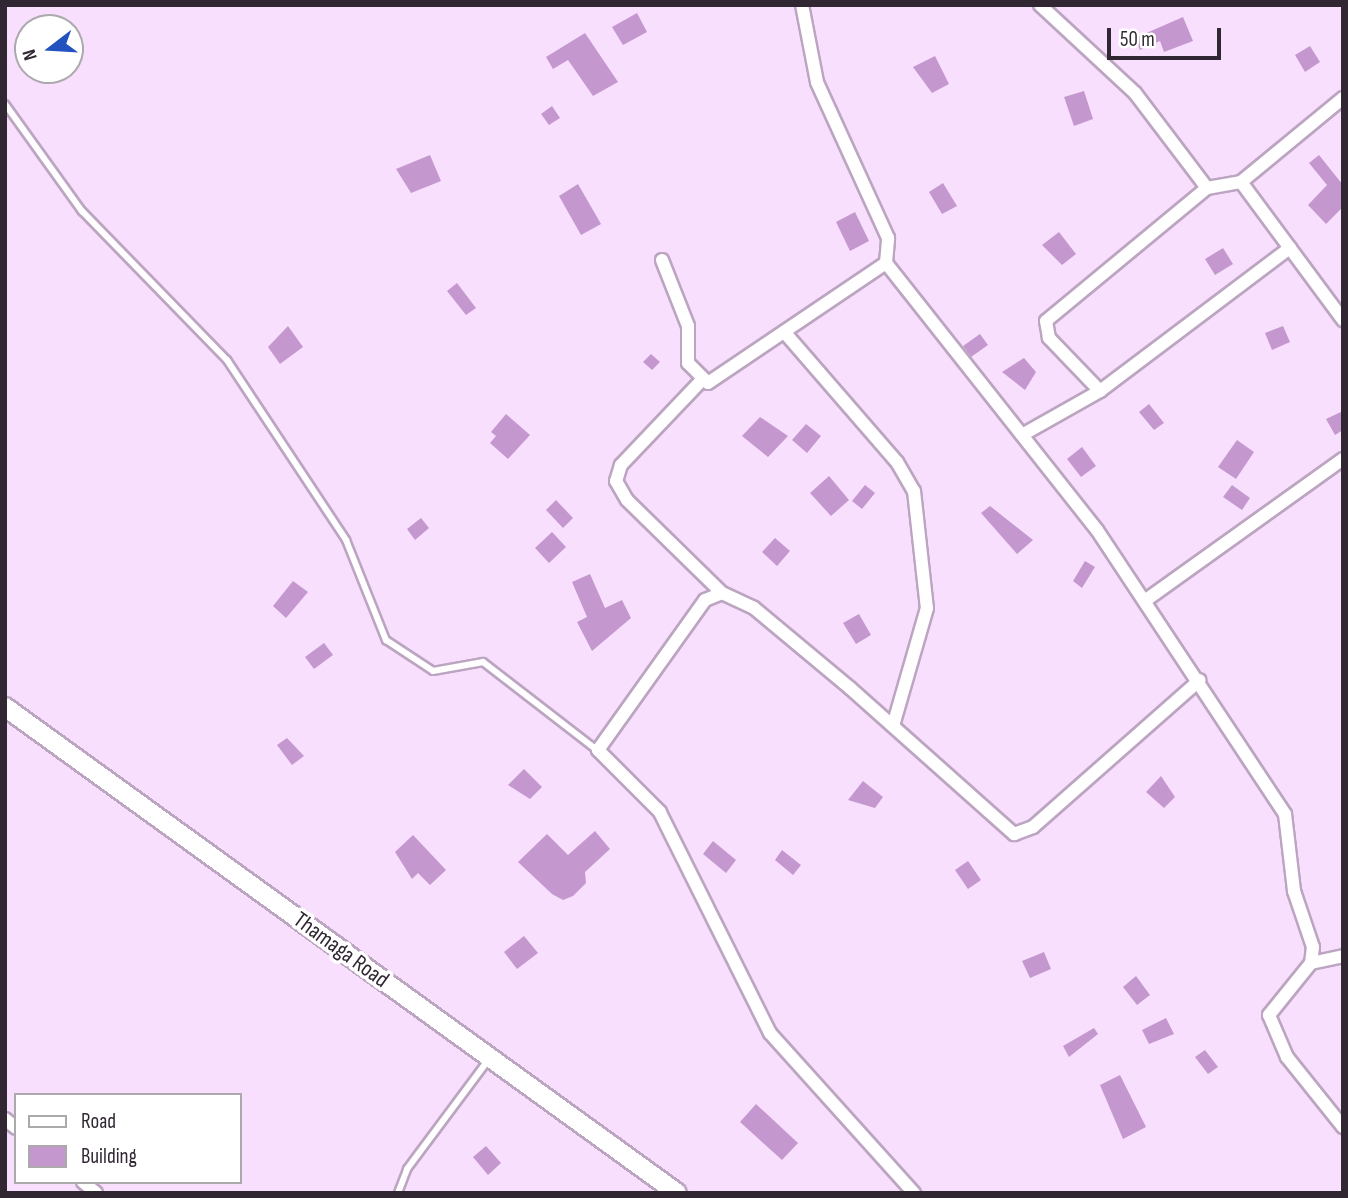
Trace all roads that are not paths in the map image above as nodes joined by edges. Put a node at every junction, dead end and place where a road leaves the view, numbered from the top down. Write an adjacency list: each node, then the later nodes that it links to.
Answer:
1 (802, 5): 9 (street)
2 (1040, 5): 6 (street)
3 (1343, 98): 5 (street)
4 (5, 104): 21 (lane)
5 (1241, 182): 6 (street); 7 (street)
6 (1207, 188): 13 (street)
7 (1290, 248): 10 (street); 13 (street)
8 (662, 260): 12 (street)
9 (886, 262): 11 (street); 14 (street)
10 (1343, 320)
11 (786, 334): 12 (street); 20 (street)
12 (700, 382): 16 (street)
13 (1100, 391): 14 (street)
14 (1023, 435): 17 (street)
15 (1343, 459): 17 (street)
16 (722, 593): 20 (street); 21 (street)
17 (1146, 600): 18 (street)
18 (1200, 680): 20 (street); 23 (street)
19 (5, 707): 24 (main road, Thamaga Road)
20 (893, 726)
21 (598, 750): 28 (street)
22 (1343, 956): 23 (street)
23 (1311, 963): 25 (street)
24 (490, 1058): 26 (lane); 27 (main road, Thamaga Road)
25 (1343, 1127)
26 (398, 1193)
27 (677, 1193)
28 (914, 1193)

